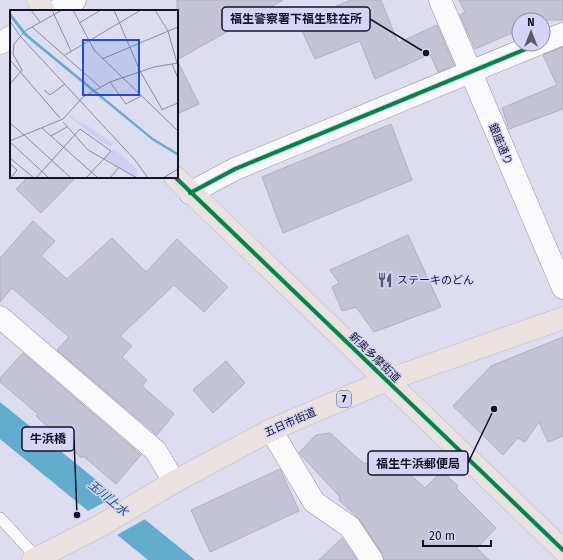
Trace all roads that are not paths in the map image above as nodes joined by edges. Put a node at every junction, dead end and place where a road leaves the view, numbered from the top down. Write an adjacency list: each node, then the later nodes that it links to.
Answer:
1 (38, 0): 4 (main road)
2 (75, 0): 5 (street)
3 (440, 0): 11 (street, 銀座通り)
4 (43, 10)
5 (58, 10)
6 (563, 34): 8 (street)
7 (10, 38): 9 (street)
8 (551, 39)
9 (0, 43)
10 (519, 52): 11 (street)
11 (471, 72): 13 (street); 14 (street, 銀座通り)
12 (176, 178): 13 (main road, 新奥多摩街道)
13 (190, 193): 17 (main road, 新奥多摩街道)
14 (563, 288)
15 (0, 317): 19 (street)
16 (563, 318): 17 (main road, 五日市街道 / 7)
17 (385, 381): 18 (main road, 五日市街道 / 7); 21 (main road, 新奥多摩街道)
18 (271, 430): 19 (main road, 五日市街道 / 7); 23 (street)
19 (174, 482): 22 (main road, 五日市街道 / 7)
20 (0, 518): 22 (lane)
21 (563, 550)
22 (35, 559)
23 (372, 560)

